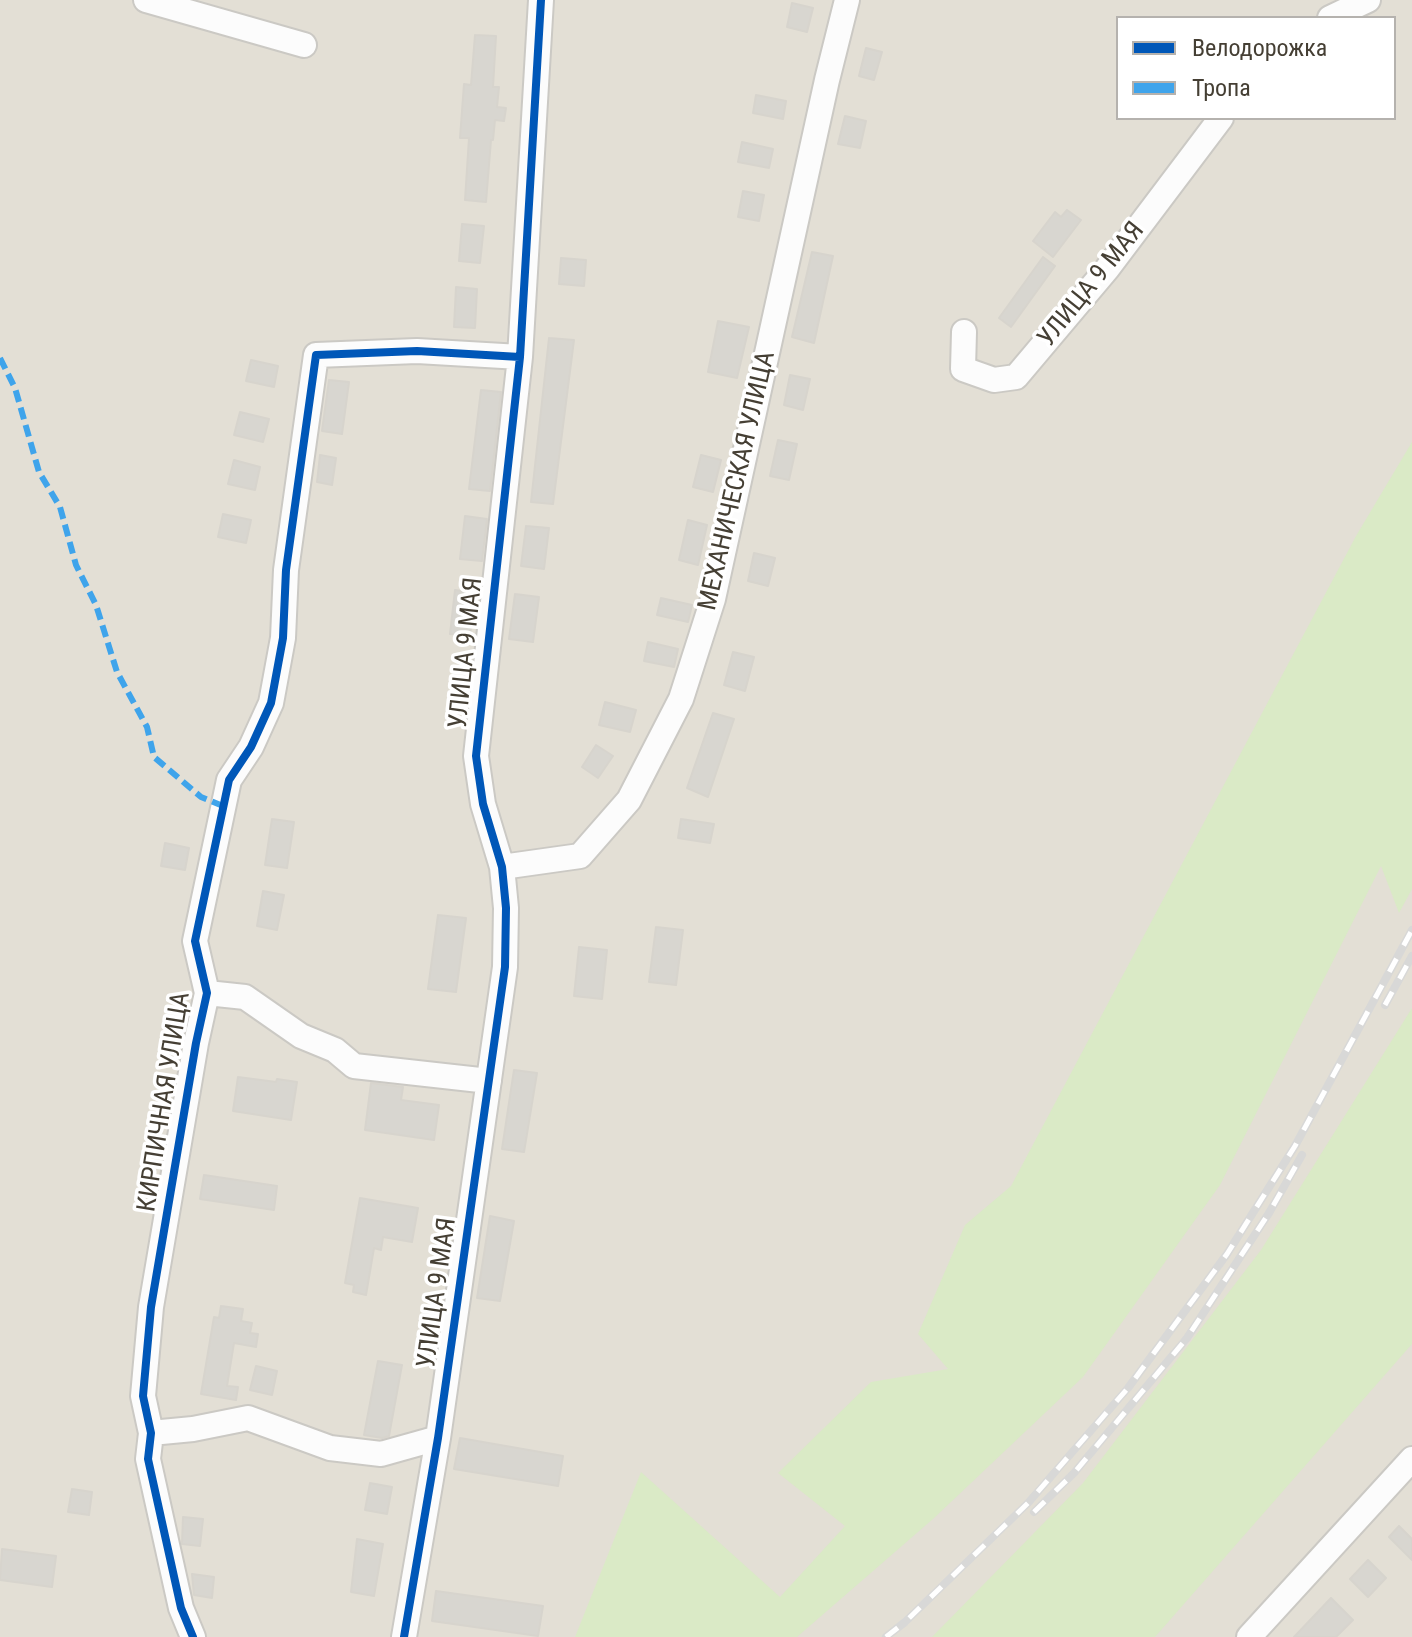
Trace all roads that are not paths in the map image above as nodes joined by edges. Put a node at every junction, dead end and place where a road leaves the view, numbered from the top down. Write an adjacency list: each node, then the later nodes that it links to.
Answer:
1 (146, 0): 6 (street)
2 (541, 0): 9 (street, УЛИЦА 9 МАЯ)
3 (847, 0): 10 (street, МЕХАНИЧЕСКАЯ УЛИЦА)
4 (1368, 0): 5 (street)
5 (1334, 16)
6 (304, 45)
7 (1219, 120): 8 (street, УЛИЦА 9 МАЯ)
8 (964, 332)
9 (520, 357): 10 (street, УЛИЦА 9 МАЯ); 11 (street, КИРПИЧНАЯ УЛИЦА)
10 (502, 867): 12 (street, УЛИЦА 9 МАЯ)
11 (207, 993): 12 (street); 13 (street, КИРПИЧНАЯ УЛИЦА)
12 (489, 1081): 14 (street, УЛИЦА 9 МАЯ)
13 (151, 1433): 14 (street); 16 (street, КИРПИЧНАЯ УЛИЦА)
14 (438, 1438): 17 (street, УЛИЦА 9 МАЯ)
15 (1412, 1459): 18 (street)
16 (193, 1637)
17 (404, 1637)
18 (1249, 1637)

